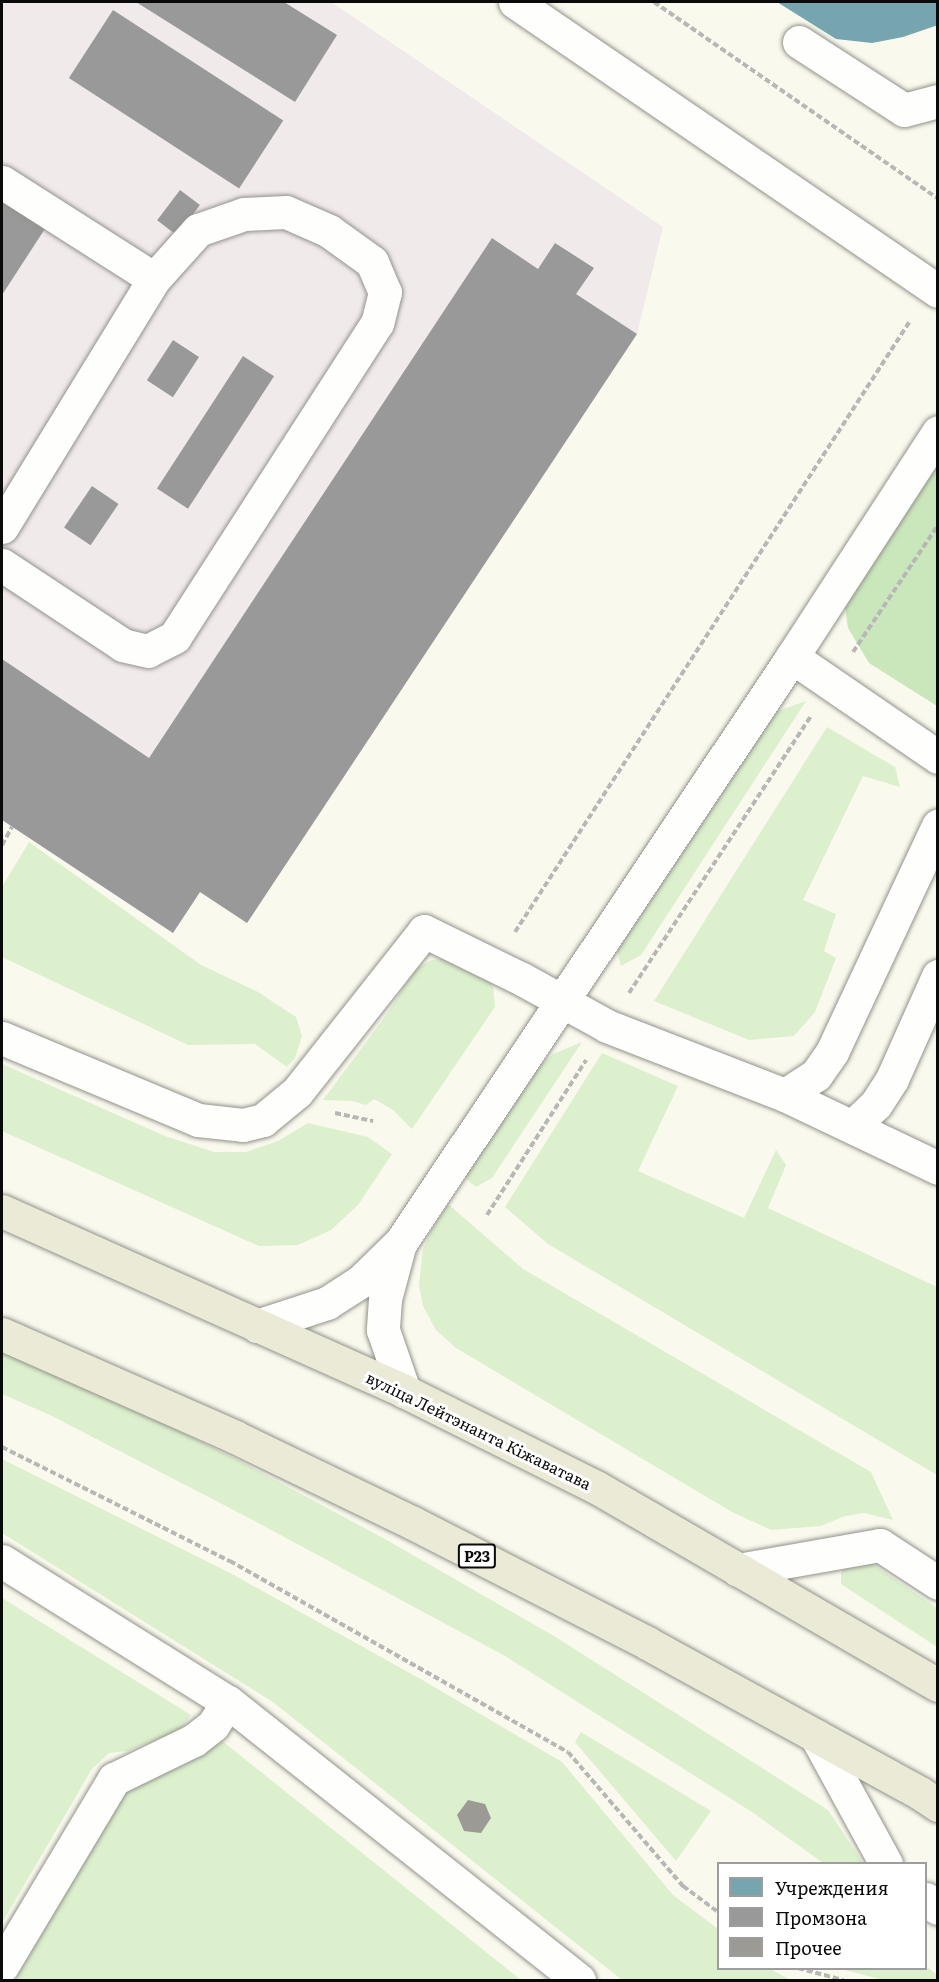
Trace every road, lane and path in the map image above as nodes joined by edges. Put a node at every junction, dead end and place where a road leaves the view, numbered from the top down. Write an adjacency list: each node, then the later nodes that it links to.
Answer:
1 (515, 2): 8 (street)
2 (654, 2): 6 (path)
3 (799, 42): 4 (street)
4 (938, 101)
5 (2, 182): 7 (street)
6 (938, 199)
7 (154, 279): 11 (street); 12 (street)
8 (935, 289): 19 (path)
9 (938, 432): 13 (street)
10 (938, 525): 14 (path)
11 (2, 527)
12 (2, 565)
13 (792, 657): 14 (street); 21 (street)
14 (831, 686): 15 (street); 22 (path)
15 (938, 758)
16 (938, 826): 24 (street)
17 (12, 827): 18 (path)
18 (2, 845)
19 (494, 966): 21 (street); 23 (street)
20 (938, 976): 27 (street)
21 (561, 1000): 22 (street); 31 (street)
22 (607, 1026): 24 (street); 30 (path)
23 (2, 1038)
24 (785, 1095): 27 (street)
25 (335, 1113): 26 (path)
26 (373, 1122)
27 (853, 1126): 28 (street)
28 (937, 1167)
29 (2, 1212): 32 (main road, вуліца Лейтэнанта Кіжаватава)
30 (487, 1215)
31 (401, 1242): 32 (street); 34 (street)
32 (257, 1326): 34 (main road, вуліца Лейтэнанта Кіжаватава)
33 (2, 1334): 41 (main road, Р23)
34 (404, 1391): 37 (main road, вуліца Лейтэнанта Кіжаватава)
35 (2, 1448): 44 (path)
36 (2, 1561): 40 (street)
37 (738, 1570): 38 (street); 39 (main road, вуліца Лейтэнанта Кіжаватава)
38 (938, 1583)
39 (938, 1684)
40 (228, 1702): 45 (street); 47 (street)
41 (816, 1736): 42 (main road, Р23); 43 (street)
42 (938, 1805)
43 (885, 1862)
44 (717, 1911)
45 (2, 1966)
46 (806, 1970): 48 (path)
47 (579, 1980)
48 (843, 1980)

